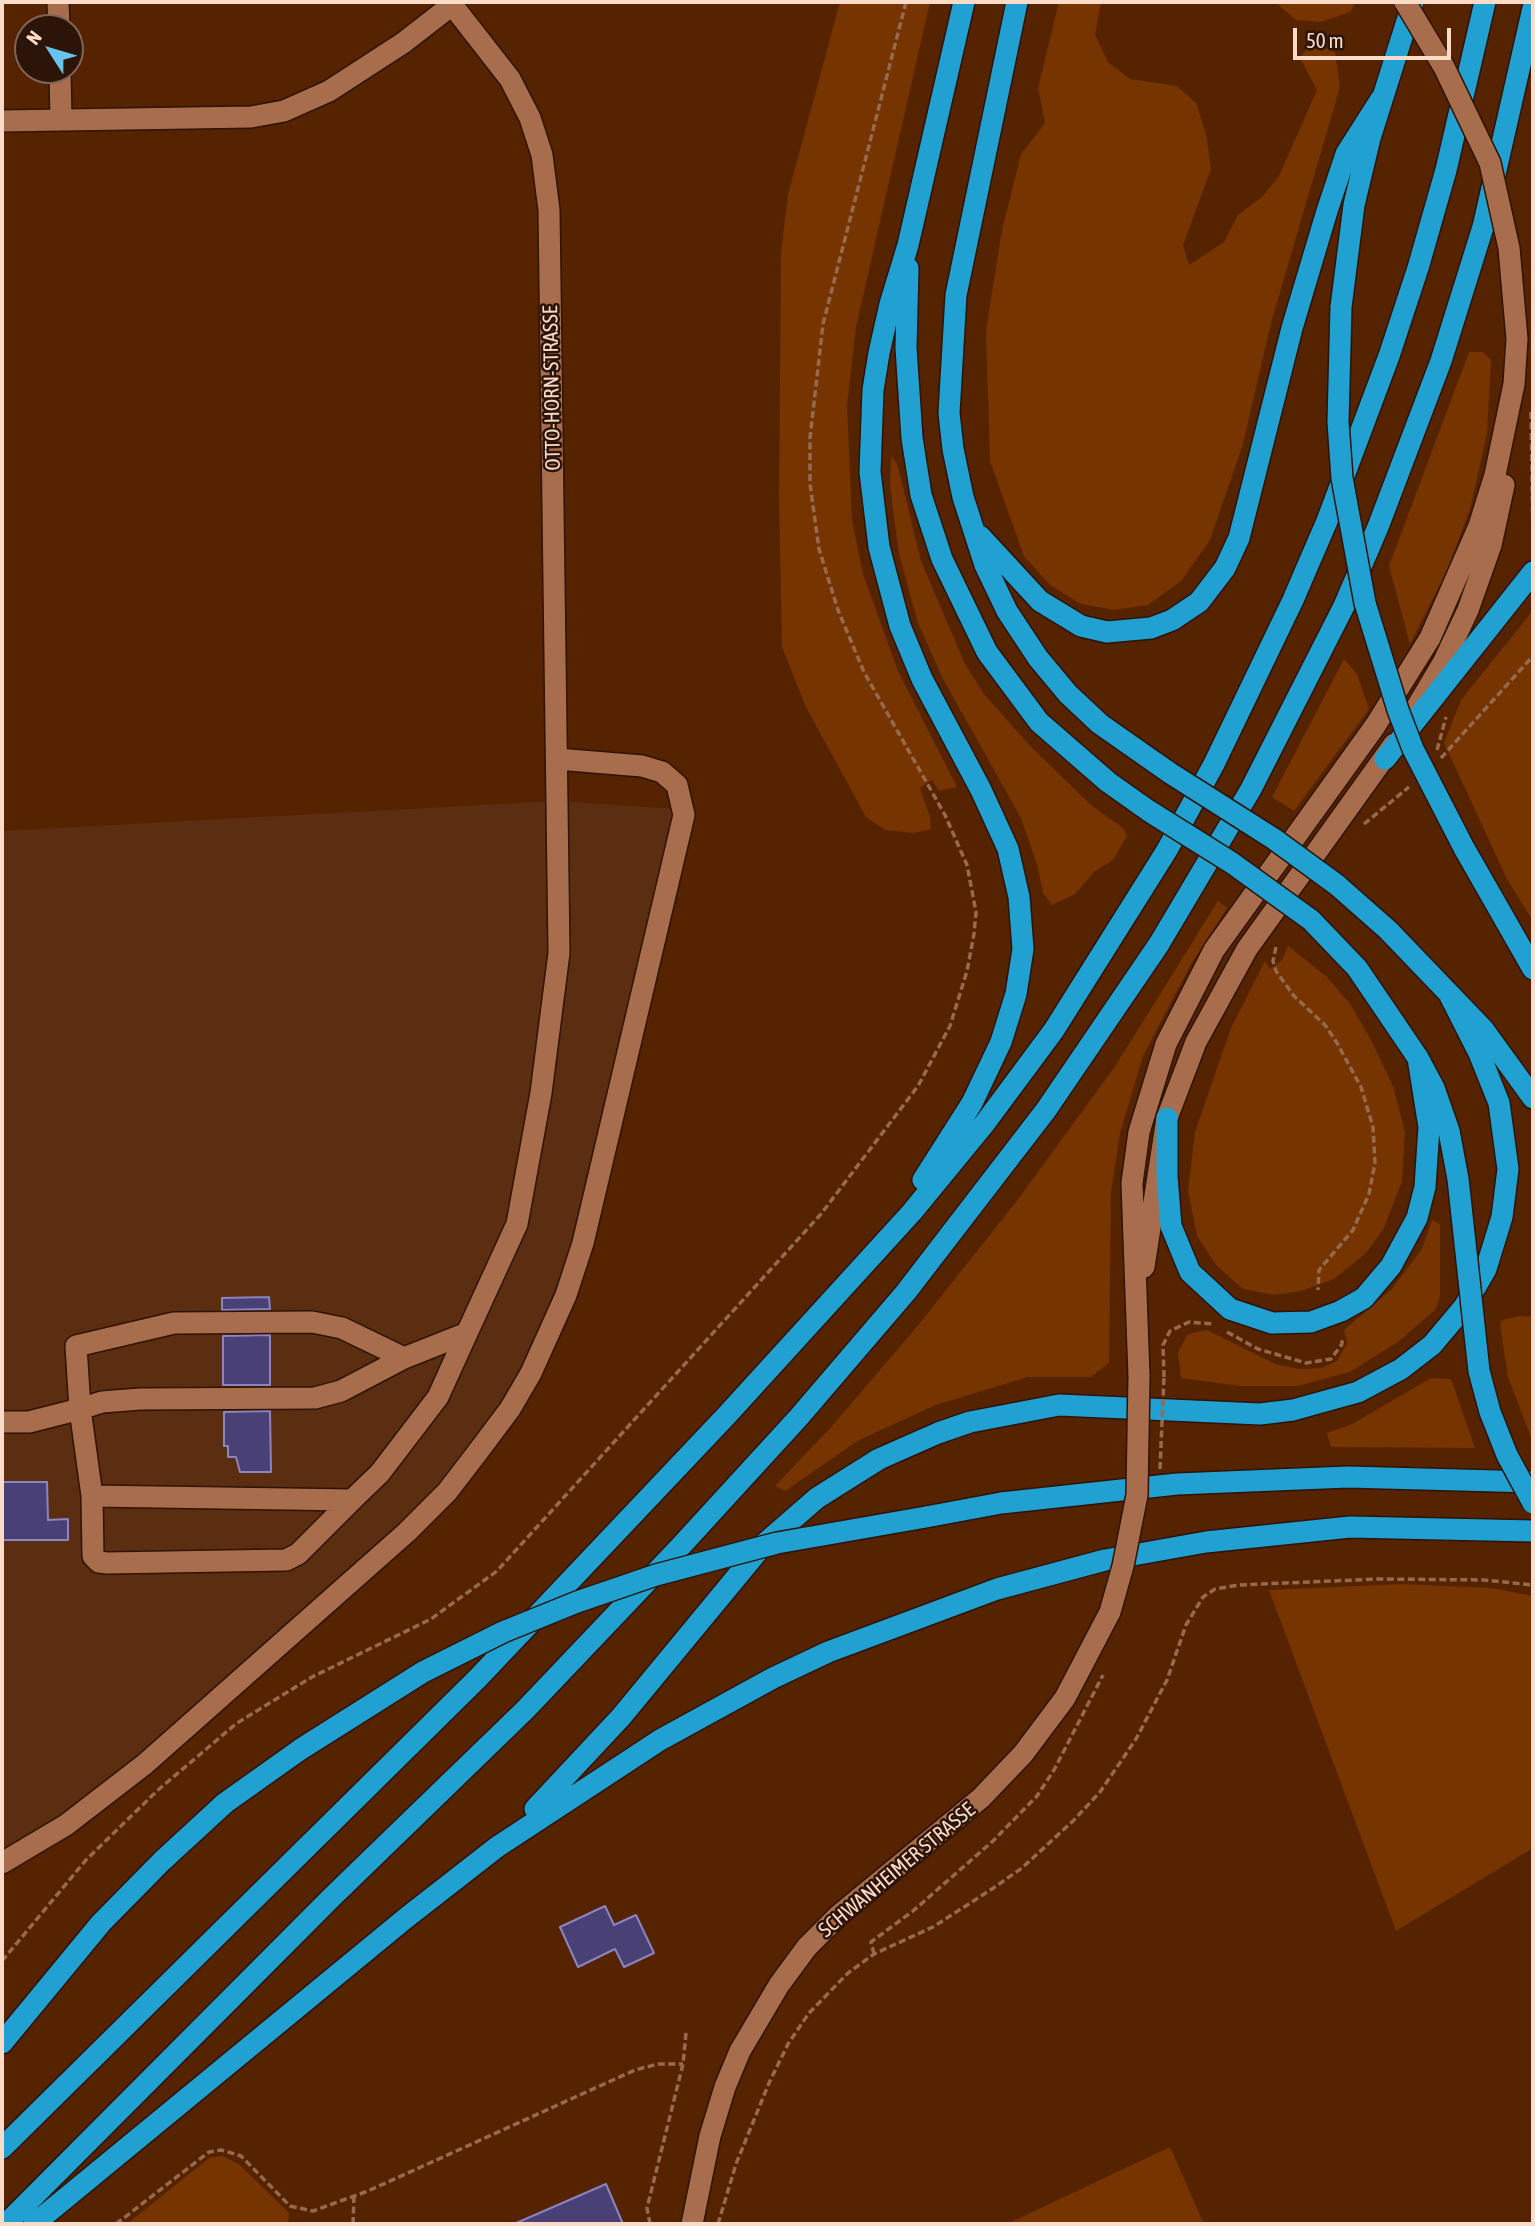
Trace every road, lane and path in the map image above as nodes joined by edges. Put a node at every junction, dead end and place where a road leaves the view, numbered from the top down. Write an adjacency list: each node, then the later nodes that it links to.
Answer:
1 (906, 2): 42 (path)
2 (964, 2): 13 (highway)
3 (1017, 2): 16 (highway)
4 (1405, 2): 14 (street, bridge)
5 (1413, 2): 10 (highway)
6 (1485, 2): 26 (highway)
7 (451, 3): 11 (street); 19 (street, OTTO-HORN-STRASSE)
8 (1533, 8): 48 (highway)
9 (61, 84): 11 (street)
10 (1381, 99): 16 (highway); 21 (highway, bridge)
11 (61, 120): 12 (street)
12 (2, 121)
13 (908, 245): 23 (highway, bridge); 26 (highway)
14 (1514, 384): 20 (street); 27 (street)
15 (1531, 399): 17 (path)
16 (972, 527): 22 (highway, bridge)
17 (1533, 542)
18 (1533, 572): 20 (highway)
19 (557, 759): 28 (street, OTTO-HORN-STRASSE); 41 (street)
20 (1385, 759): 25 (street)
21 (1533, 969)
22 (1450, 996): 24 (highway); 40 (highway)
23 (1418, 1058): 25 (highway); 37 (highway, bridge)
24 (1533, 1098)
25 (1167, 1118): 27 (street)
26 (862, 1268): 46 (highway)
27 (1138, 1314): 53 (street, SCHWANHEIMER STRASSE, bridge)
28 (467, 1333): 30 (street); 36 (street, OTTO-HORN-STRASSE)
29 (1342, 1337): 31 (path)
30 (404, 1357): 32 (street); 32 (street)
31 (1164, 1377)
32 (80, 1409): 33 (street); 35 (street)
33 (2, 1422)
34 (1533, 1482): 44 (highway, bridge)
35 (92, 1496): 36 (street); 36 (street, OTTO-HORN-STRASSE)
36 (352, 1500)
37 (1533, 1503)
38 (1533, 1531): 40 (highway)
39 (1533, 1585): 54 (path)
40 (497, 1847): 49 (highway)
41 (2, 1863)
42 (2, 1961)
43 (686, 2033): 45 (path)
44 (2, 2043)
45 (683, 2064): 47 (path); 52 (path)
46 (2, 2148)
47 (354, 2196): 50 (path); 51 (path)
48 (6, 2224)
49 (34, 2224)
50 (116, 2224)
51 (354, 2224)
52 (650, 2224)
53 (692, 2224)
54 (718, 2224)

